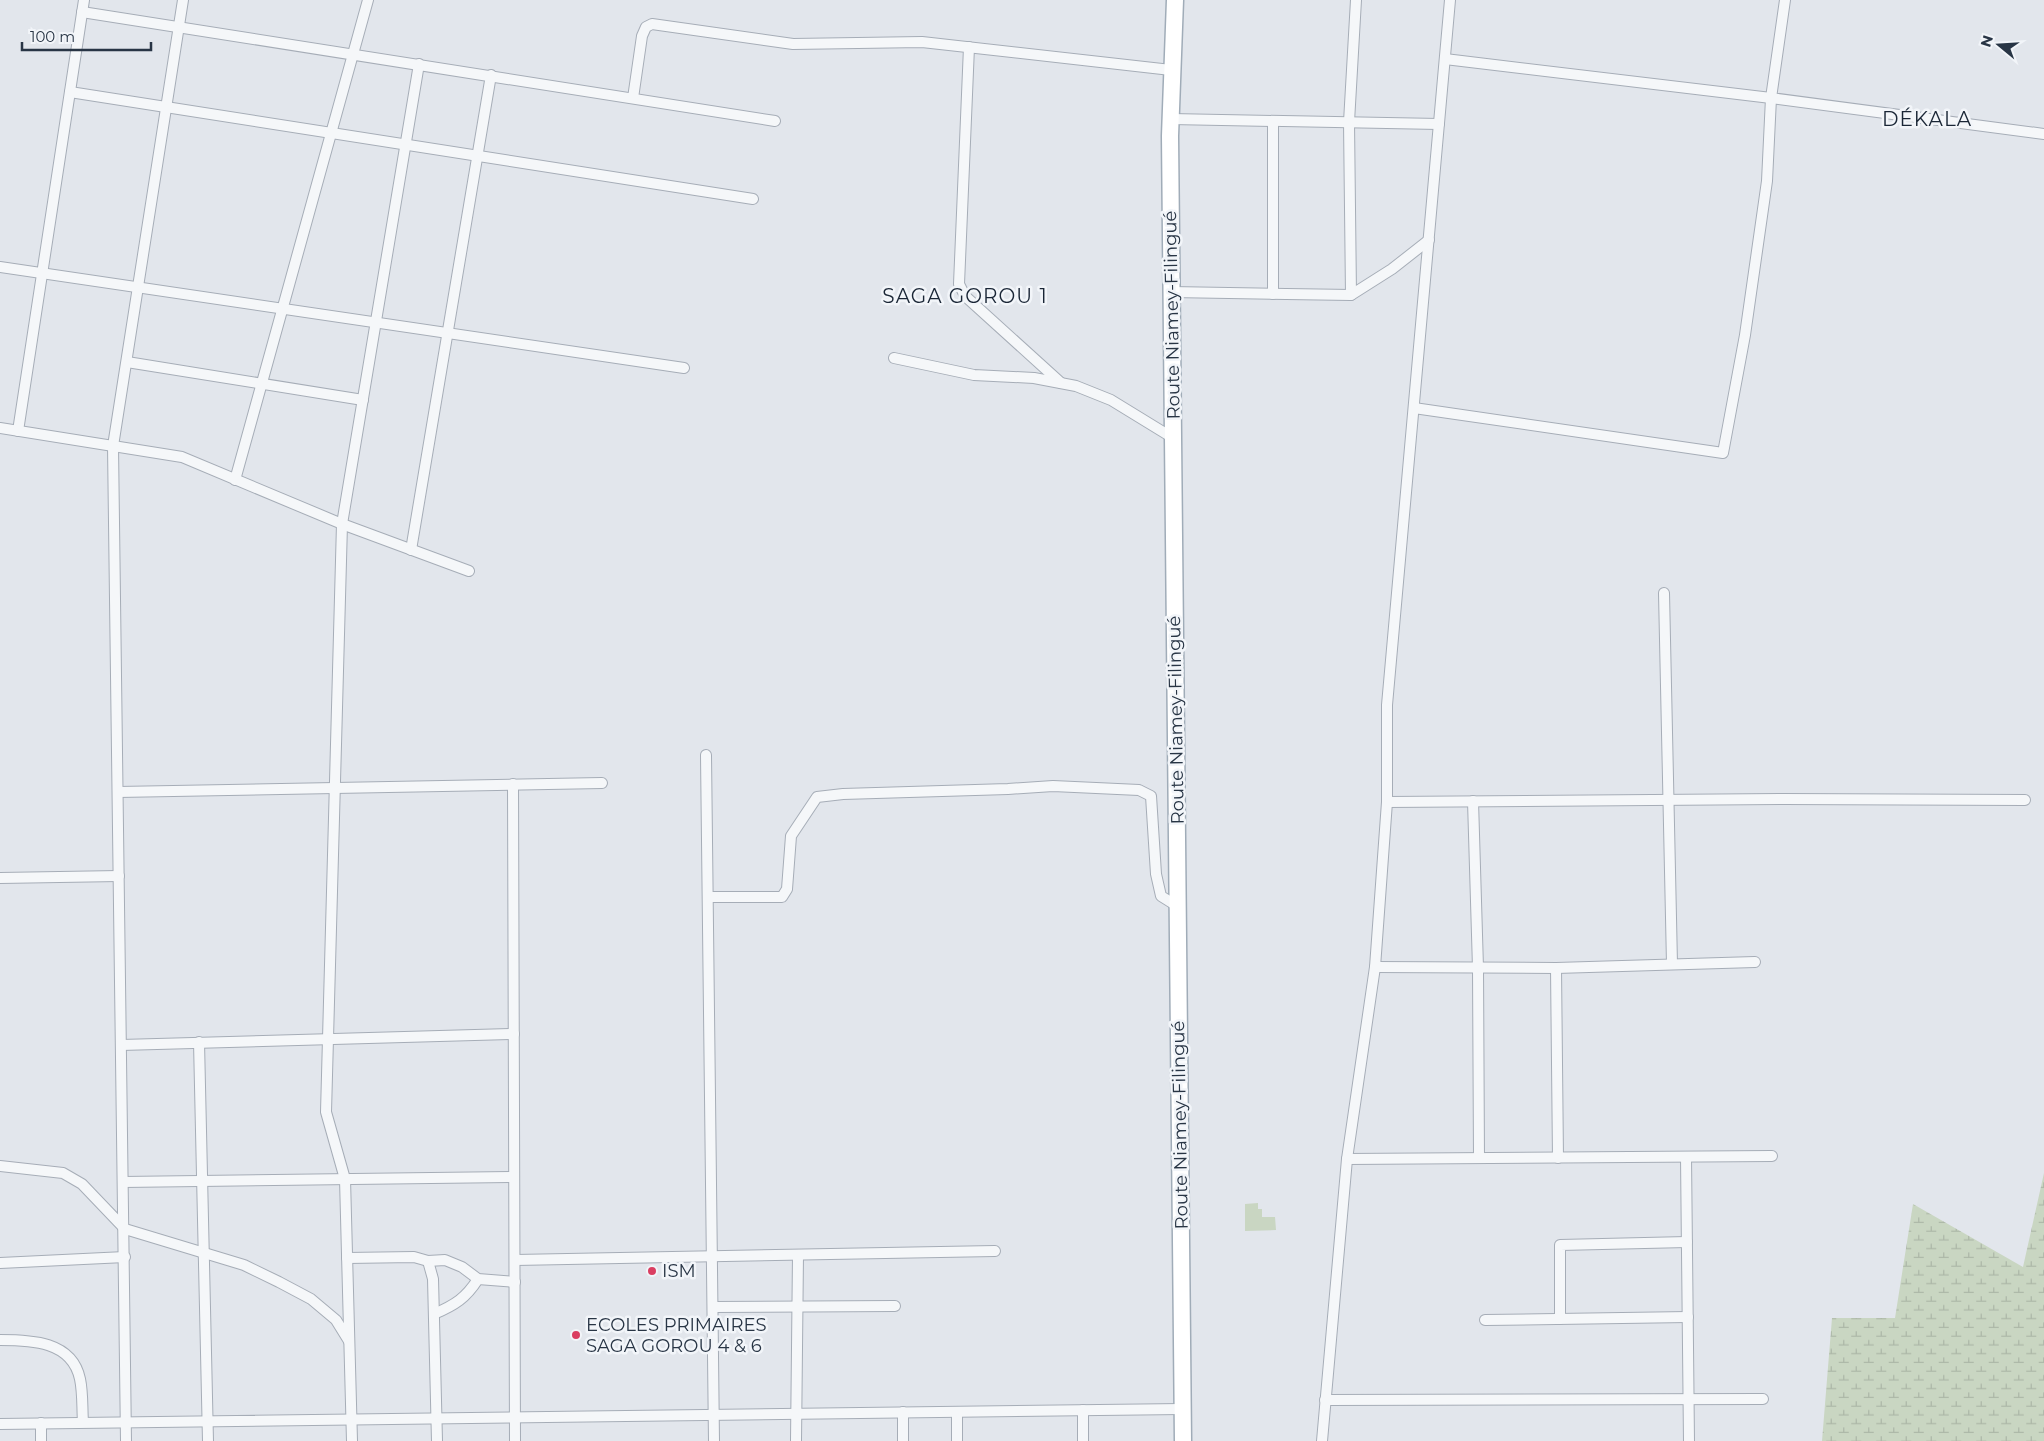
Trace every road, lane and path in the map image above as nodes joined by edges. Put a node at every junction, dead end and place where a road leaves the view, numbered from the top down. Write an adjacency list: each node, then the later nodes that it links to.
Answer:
1 (84, 0): 8 (street)
2 (183, 0): 9 (street)
3 (368, 0): 11 (street)
4 (1175, 0): 14 (main road, Route Niamey-Filingué)
5 (1356, 0): 23 (street)
6 (1450, 0): 12 (street)
7 (1785, 0): 18 (street)
8 (82, 12): 9 (street); 16 (street)
9 (179, 27): 11 (street); 19 (street)
10 (969, 47): 14 (street); 17 (street); 43 (street)
11 (353, 54): 13 (street); 25 (street)
12 (1445, 59): 18 (street); 24 (street)
13 (419, 64): 15 (street); 27 (street)
14 (1171, 70): 20 (main road, Route Niamey-Filingué)
15 (491, 75): 17 (street); 28 (street)
16 (70, 92): 19 (street); 32 (street)
17 (633, 98): 21 (street)
18 (1771, 98): 26 (street); 46 (street)
19 (166, 107): 25 (street); 33 (street)
20 (1170, 119): 22 (street); 34 (main road, Route Niamey-Filingué)
21 (775, 121)
22 (1273, 121): 23 (street); 35 (street)
23 (1349, 122): 24 (street); 36 (street)
24 (1439, 124): 30 (street)
25 (331, 133): 27 (street); 37 (street)
26 (2044, 134)
27 (405, 144): 28 (street); 38 (street)
28 (477, 156): 29 (street); 39 (street)
29 (753, 199)
30 (1429, 240): 36 (street); 46 (street)
31 (0, 267): 32 (street)
32 (42, 273): 33 (street); 48 (street)
33 (138, 288): 37 (street); 41 (street)
34 (1171, 292): 35 (street); 49 (main road, Route Niamey-Filingué)
35 (1273, 294): 36 (street)
36 (1351, 295)
37 (282, 309): 38 (street); 44 (street)
38 (376, 323): 39 (street); 45 (street)
39 (448, 333): 42 (street); 53 (street)
40 (894, 358): 43 (street)
41 (126, 362): 44 (street); 50 (street)
42 (684, 368)
43 (1061, 383): 49 (street)
44 (262, 384): 45 (street); 51 (street)
45 (363, 400): 52 (street)
46 (1414, 408): 64 (street)
47 (0, 428): 48 (street)
48 (18, 431): 50 (street)
49 (1173, 438): 68 (main road, Route Niamey-Filingué)
50 (113, 446): 51 (street); 60 (street)
51 (236, 480): 52 (street)
52 (342, 524): 53 (street); 59 (street)
53 (412, 550): 54 (street)
54 (469, 571)
55 (1664, 593): 61 (street)
56 (706, 755): 67 (street)
57 (602, 783): 58 (street)
58 (513, 784): 59 (street); 74 (street)
59 (335, 788): 60 (street); 75 (street)
60 (118, 792): 65 (street)
61 (1669, 800): 62 (street); 63 (street); 70 (street)
62 (2025, 800)
63 (1473, 801): 64 (street); 72 (street)
64 (1387, 802): 71 (street)
65 (119, 876): 66 (street); 77 (street)
66 (0, 878)
67 (708, 897): 68 (street); 93 (street)
68 (1178, 906): 113 (main road, Route Niamey-Filingué)
69 (1756, 962): 70 (street)
70 (1672, 964): 73 (street)
71 (1375, 967): 72 (street); 82 (street)
72 (1478, 968): 73 (street); 80 (street)
73 (1556, 968): 81 (street)
74 (514, 1034): 75 (street); 84 (street)
75 (328, 1038): 76 (street); 85 (street)
76 (199, 1042): 77 (street); 86 (street)
77 (121, 1045): 87 (street)
78 (1772, 1156): 79 (street)
79 (1686, 1157): 81 (street); 89 (street)
80 (1479, 1158): 81 (street); 82 (street)
81 (1558, 1158)
82 (1347, 1160): 112 (street)
83 (0, 1166): 88 (street)
84 (514, 1177): 85 (street); 97 (street)
85 (345, 1179): 86 (street); 95 (street)
86 (202, 1181): 87 (street); 91 (street)
87 (123, 1182): 88 (street)
88 (125, 1229): 91 (street); 94 (street)
89 (1687, 1242): 105 (street); 106 (street)
90 (995, 1251): 92 (street)
91 (202, 1254): 109 (street); 122 (street)
92 (798, 1254): 93 (street); 101 (street)
93 (712, 1256): 97 (street); 103 (street)
94 (125, 1257): 98 (street); 124 (street)
95 (347, 1258): 96 (street); 109 (street)
96 (428, 1260): 99 (street); 104 (street)
97 (515, 1260): 100 (street)
98 (0, 1263)
99 (478, 1280): 100 (street); 104 (street)
100 (515, 1282): 119 (street)
101 (797, 1306): 102 (street); 103 (street); 117 (street)
102 (895, 1306)
103 (713, 1307): 118 (street)
104 (434, 1314): 120 (street)
105 (1688, 1317): 106 (street); 110 (street)
106 (1560, 1319): 107 (street)
107 (1485, 1320)
108 (0, 1340): 123 (street)
109 (349, 1342): 121 (street)
110 (1689, 1399): 111 (street); 112 (street); 140 (street)
111 (1763, 1399)
112 (1325, 1400): 139 (street)
113 (1182, 1409): 114 (street); 138 (main road, Route Niamey-Filingué)
114 (1083, 1410): 116 (street); 137 (street)
115 (903, 1412): 116 (street); 117 (street); 135 (street)
116 (957, 1412): 136 (street)
117 (796, 1414): 118 (street); 134 (street)
118 (714, 1415): 119 (street); 133 (street)
119 (515, 1417): 120 (street); 132 (street)
120 (437, 1418): 121 (street); 131 (street)
121 (351, 1419): 122 (street); 130 (street)
122 (207, 1421): 124 (street); 129 (street)
123 (83, 1422): 124 (street); 125 (street)
124 (126, 1422): 128 (street)
125 (41, 1423): 126 (street); 127 (street)
126 (0, 1424)
127 (41, 1441)
128 (126, 1441)
129 (208, 1441)
130 (352, 1441)
131 (437, 1441)
132 (515, 1441)
133 (714, 1441)
134 (796, 1441)
135 (903, 1441)
136 (957, 1441)
137 (1083, 1441)
138 (1183, 1441)
139 (1322, 1441)
140 (1689, 1441)

